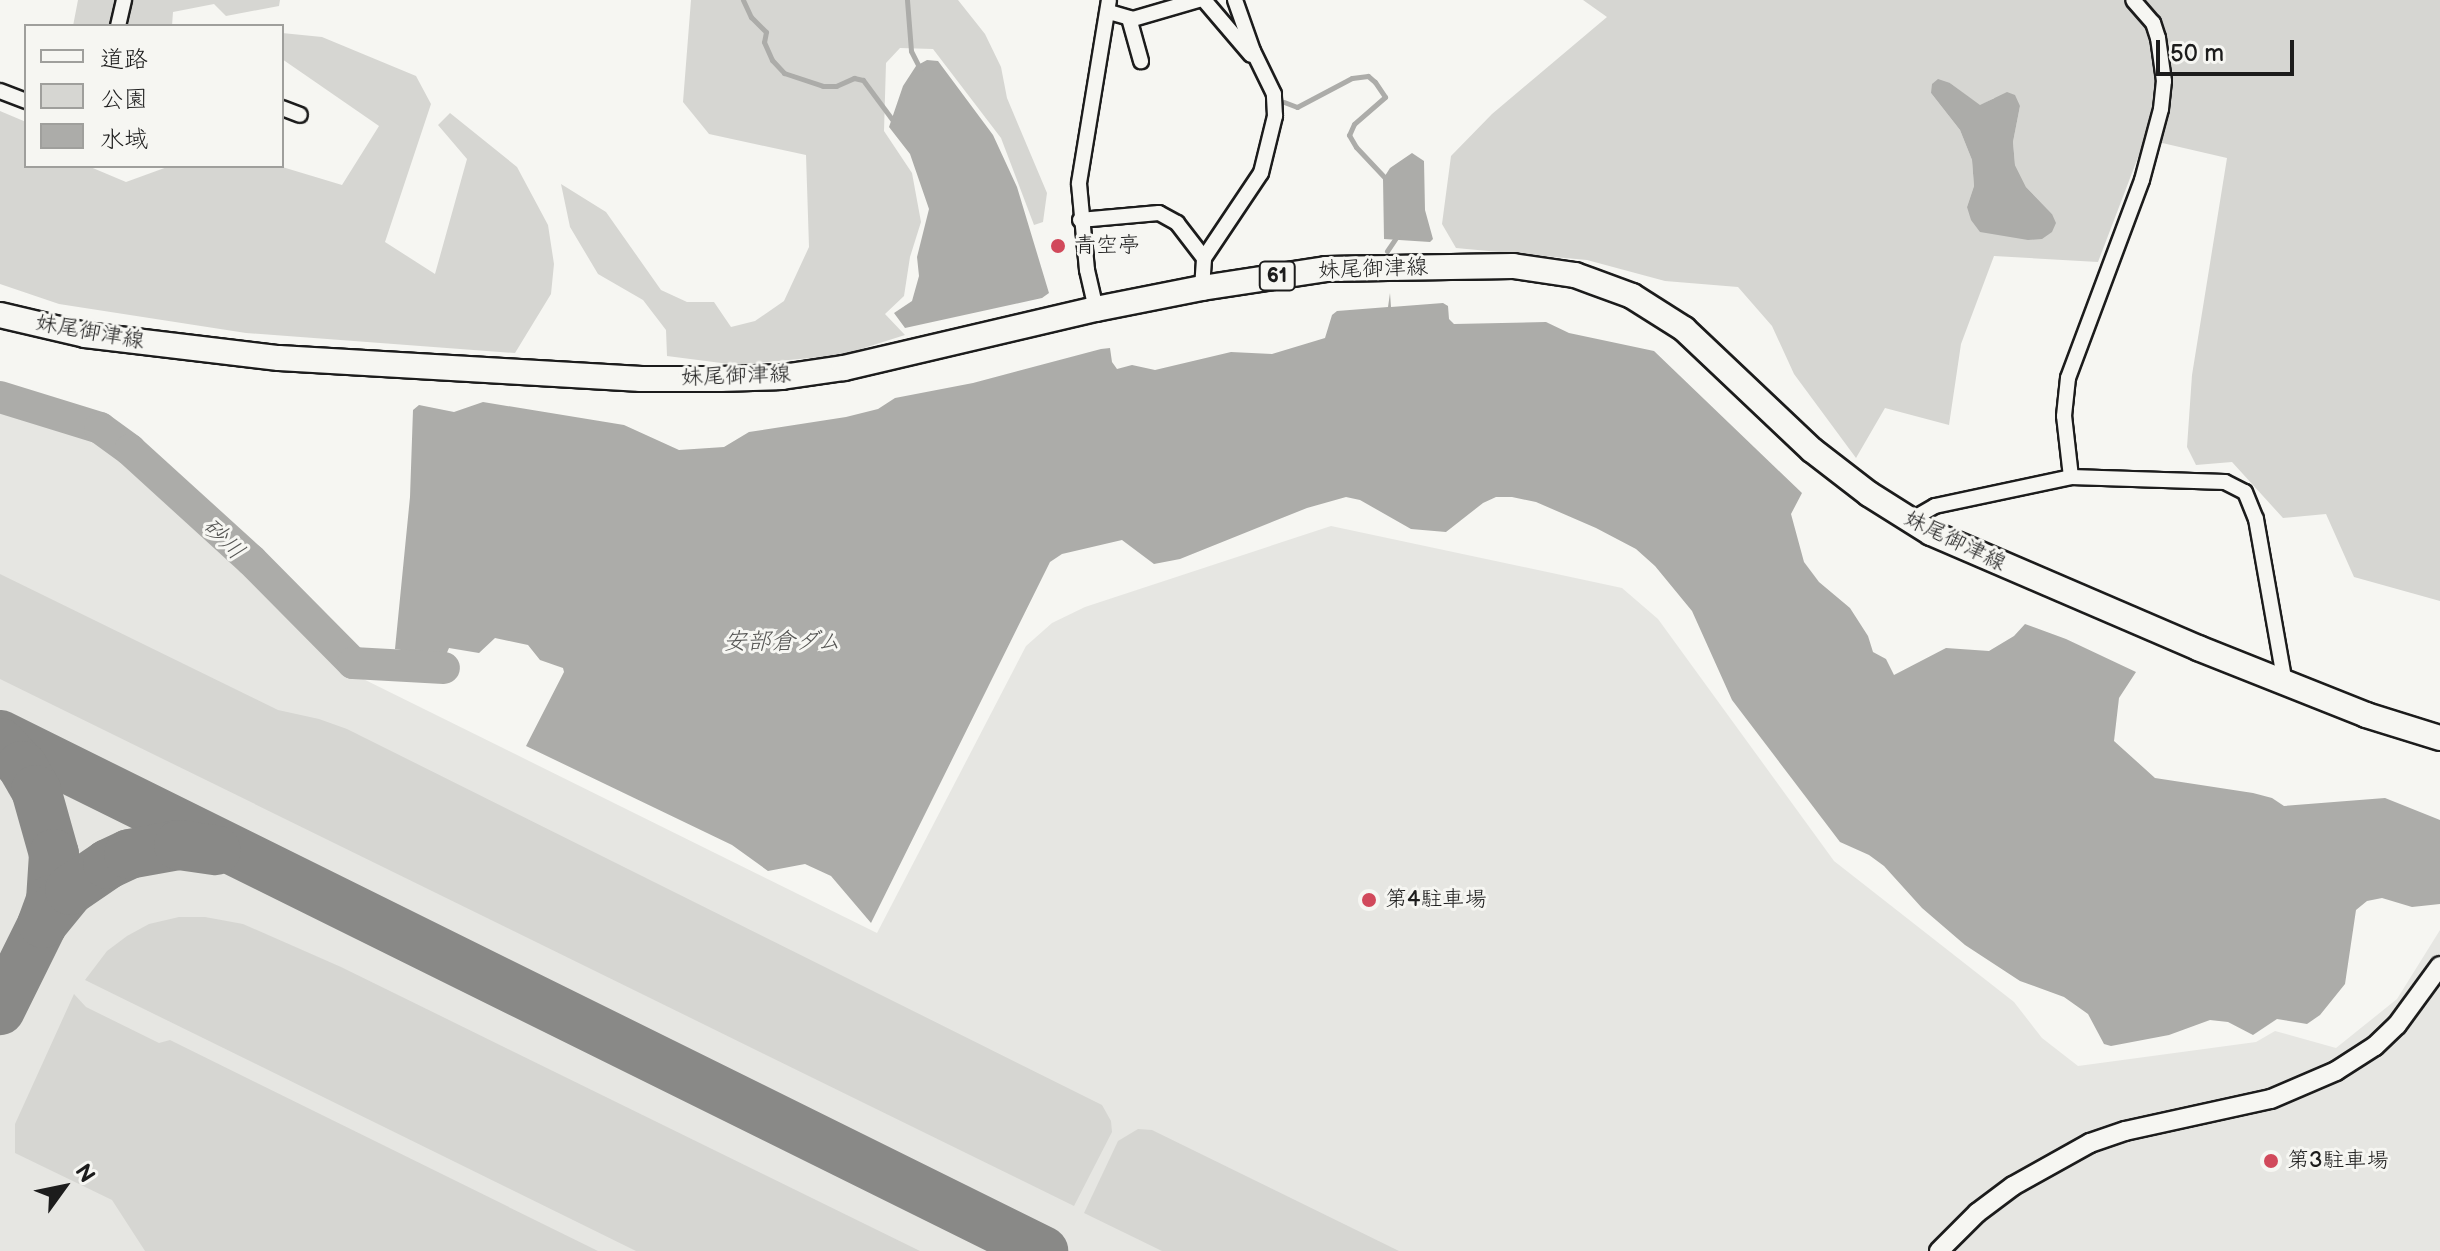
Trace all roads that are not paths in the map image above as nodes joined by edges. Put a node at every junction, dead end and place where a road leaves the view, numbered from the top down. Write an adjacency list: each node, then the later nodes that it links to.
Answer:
1 (124, 0): 8 (street)
2 (1198, 0): 7 (street)
3 (1204, 0): 10 (street)
4 (1235, 0): 10 (street)
5 (2133, 0): 20 (street)
6 (1109, 6): 7 (street); 15 (street)
7 (1129, 18): 9 (street)
8 (118, 24)
9 (1141, 61)
10 (1259, 64): 16 (street)
11 (0, 91): 12 (street)
12 (24, 100)
13 (284, 109): 14 (street)
14 (300, 115)
15 (1080, 220): 16 (street); 18 (street)
16 (1204, 258): 17 (street)
17 (1202, 288): 18 (main road, 妹尾御津線 / 61); 21 (main road, 妹尾御津線 / 61)
18 (1096, 309): 19 (main road, 妹尾御津線 / 61)
19 (0, 315)
20 (2071, 477): 21 (street); 22 (street)
21 (1909, 521): 22 (main road, 妹尾御津線 / 61)
22 (2285, 683): 23 (main road, 妹尾御津線 / 61)
23 (2436, 738)
24 (2440, 966): 25 (street)
25 (1939, 1251)

